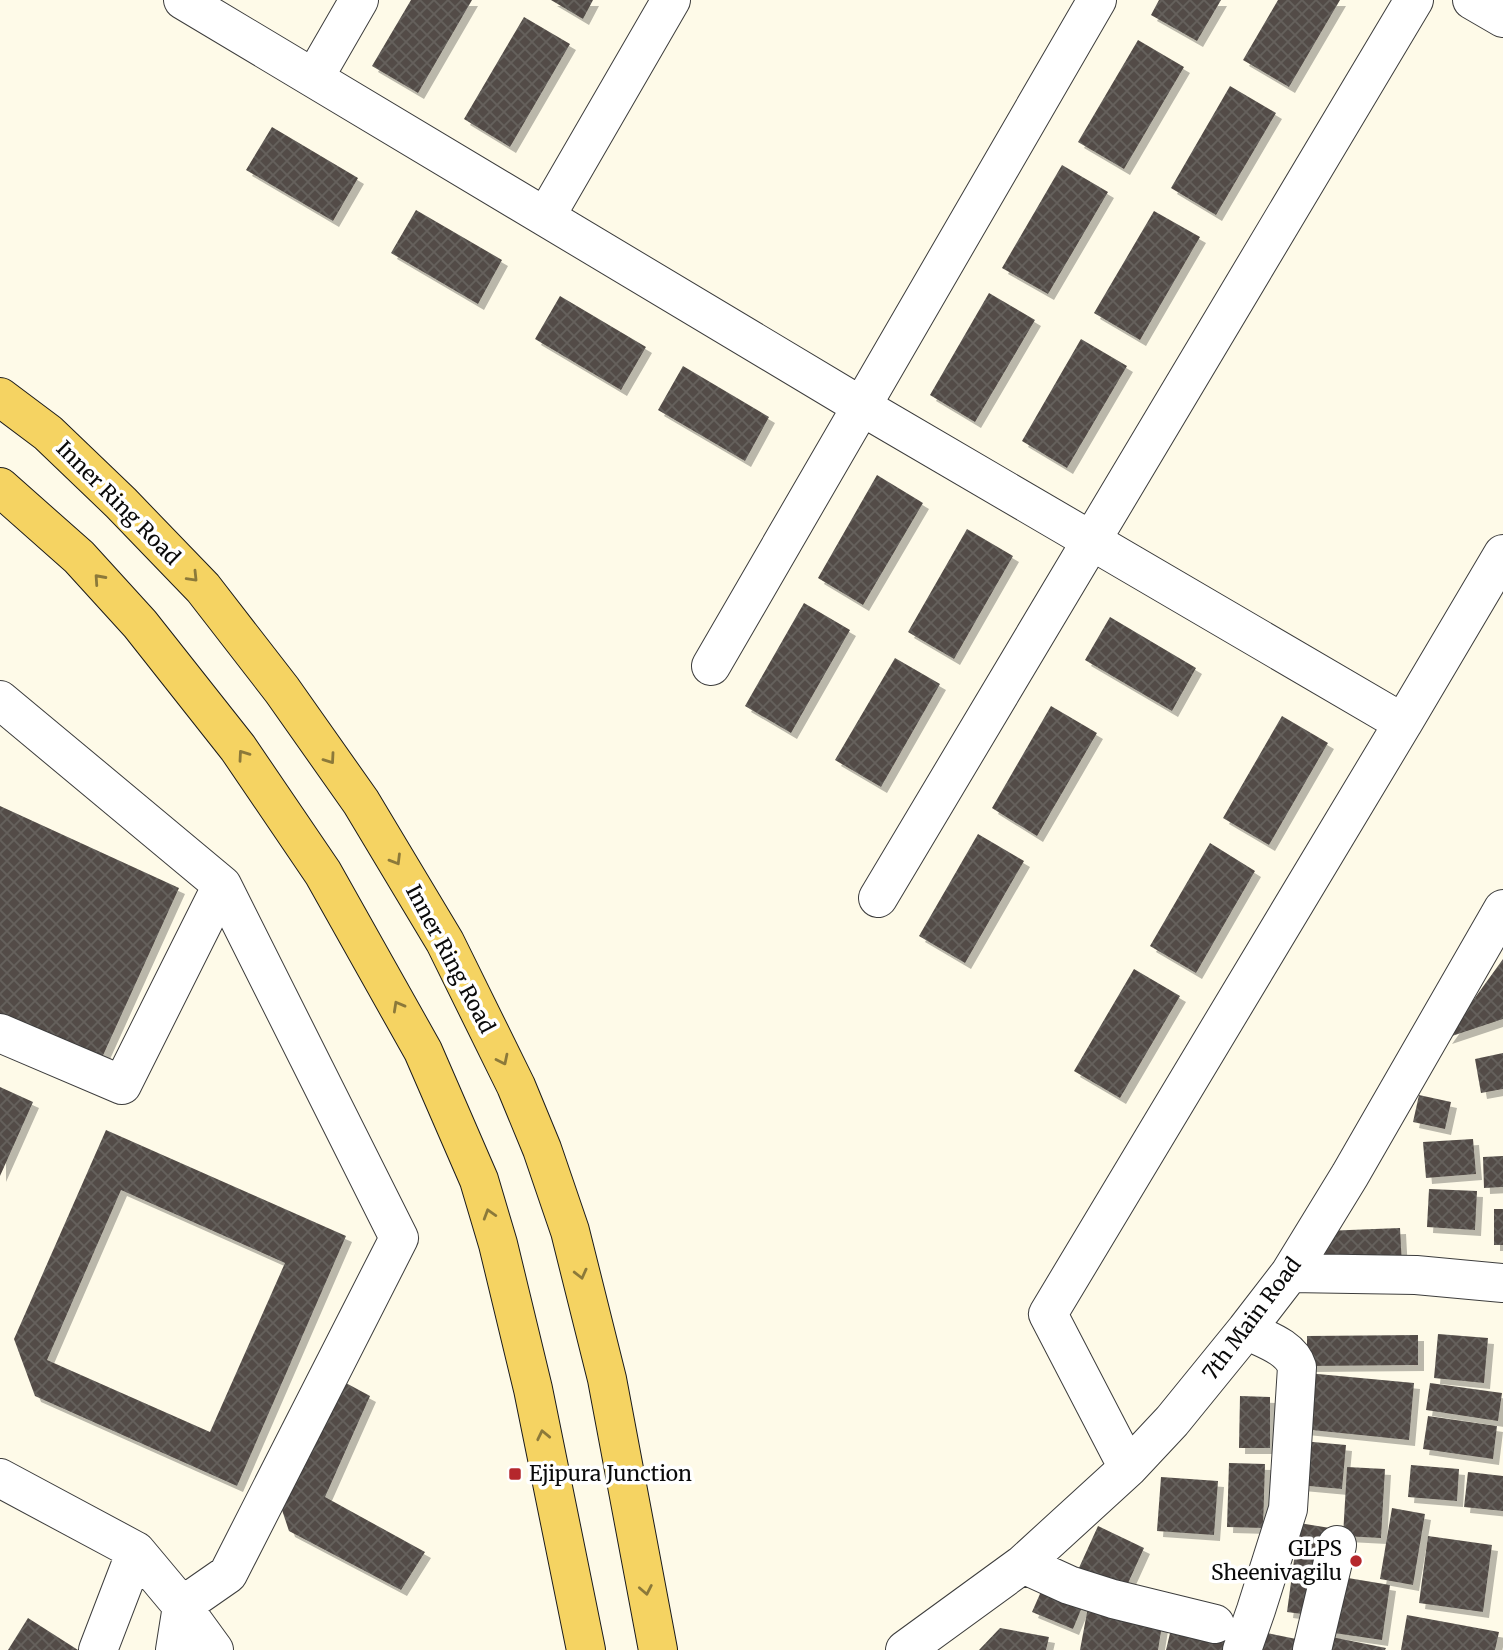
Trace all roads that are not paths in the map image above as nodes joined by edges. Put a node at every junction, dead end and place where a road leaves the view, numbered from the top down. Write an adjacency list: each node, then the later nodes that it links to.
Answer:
1 (183, 0): 8 (street)
2 (359, 0): 8 (street)
3 (671, 0): 9 (street)
4 (1097, 0): 11 (street)
5 (1414, 0): 13 (street)
6 (1472, 0): 7 (street)
7 (1503, 18)
8 (314, 78): 9 (street)
9 (545, 216): 11 (street)
10 (0, 397): 36 (main road, Inner Ring Road, one-way to 36)
11 (861, 407): 13 (street); 15 (street)
12 (0, 487): 35 (main road, one-way to 12)
13 (1091, 539): 17 (street); 19 (street)
14 (1503, 554): 17 (street)
15 (711, 666)
16 (0, 700): 18 (street)
17 (1403, 723): 25 (street)
18 (222, 885): 21 (street); 30 (street)
19 (878, 898)
20 (1503, 909): 22 (street, 7th Main Road)
21 (0, 1033)
22 (1290, 1273): 23 (street); 24 (street, 7th Main Road)
23 (1503, 1283)
24 (1246, 1330): 25 (street, 7th Main Road); 38 (street)
25 (1128, 1468): 29 (street, 7th Main Road)
26 (0, 1478): 28 (street)
27 (1337, 1545): 39 (street)
28 (136, 1551): 30 (street); 32 (street)
29 (1023, 1564): 31 (street); 37 (street, 7th Main Road)
30 (181, 1606): 33 (street); 34 (street)
31 (1215, 1623)
32 (98, 1650)
33 (175, 1650)
34 (214, 1650)
35 (586, 1650)
36 (658, 1650)
37 (905, 1650)
38 (1242, 1650)
39 (1312, 1650)

